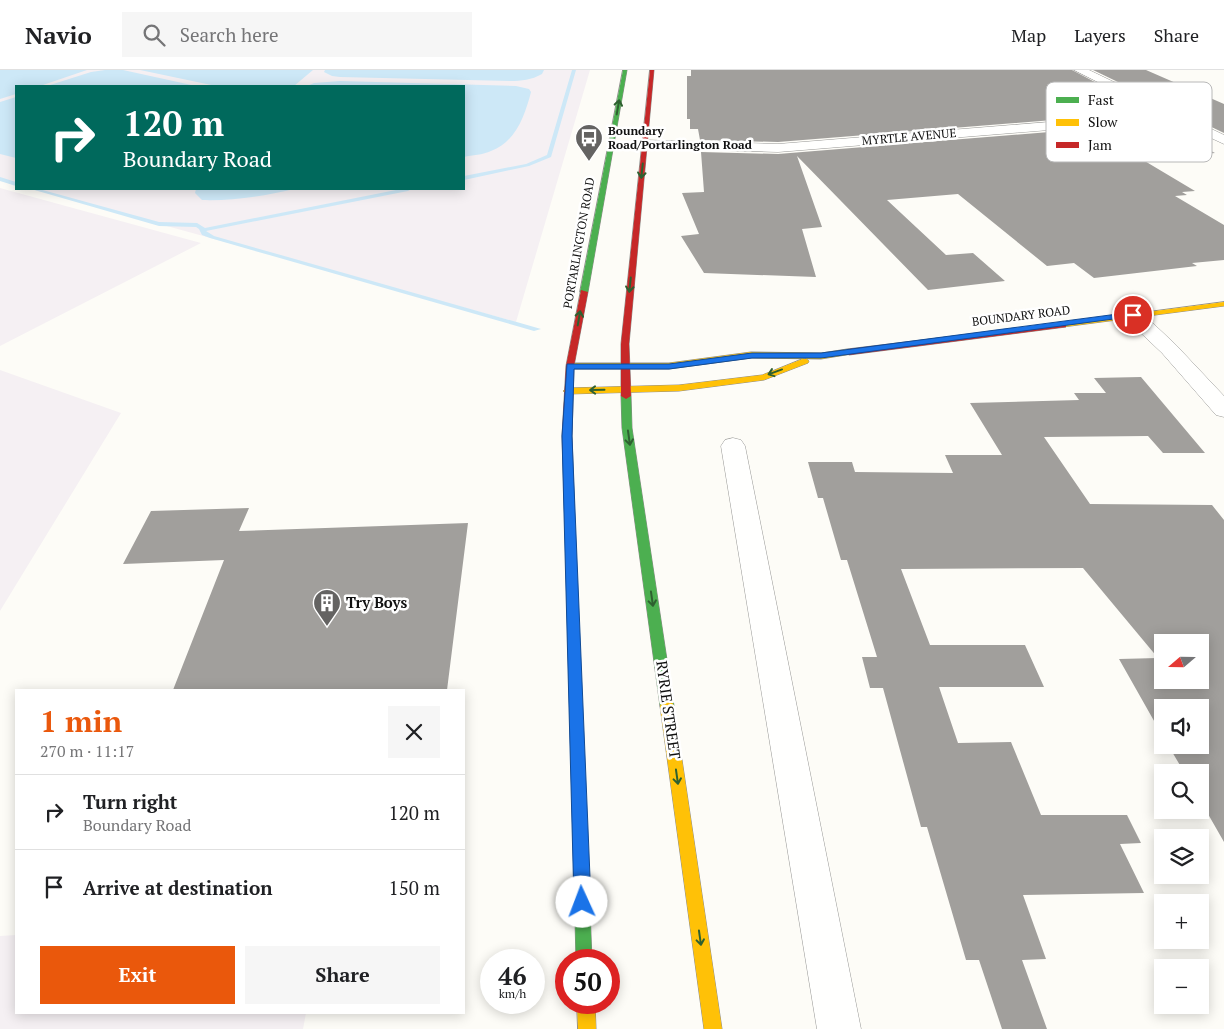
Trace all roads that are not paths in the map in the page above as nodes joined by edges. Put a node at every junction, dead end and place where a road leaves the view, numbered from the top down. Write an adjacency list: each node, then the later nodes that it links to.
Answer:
1 (625, 70): 13 (main road, PORTARLINGTON ROAD, one-way to 1)
2 (652, 70): 8 (main road)
3 (1080, 70): 4 (street)
4 (1104, 82)
5 (1046, 126): 8 (street, MYRTLE AVENUE)
6 (1212, 134): 7 (street)
7 (1224, 140)
8 (644, 144): 12 (main road, one-way to 12)
9 (1224, 304): 10 (main road, BOUNDARY ROAD)
10 (1133, 315): 11 (main road, BOUNDARY ROAD); 16 (street)
11 (821, 356): 12 (main road, BOUNDARY ROAD); 14 (main road, BOUNDARY ROAD, one-way to 14)
12 (625, 365): 13 (main road, BOUNDARY ROAD); 14 (main road)
13 (570, 366): 15 (main road, PORTARLINGTON ROAD)
14 (626, 390): 15 (main road, BOUNDARY ROAD, one-way to 15); 21 (main road, RYRIE STREET, one-way to 21)
15 (568, 391): 18 (main road)
16 (1224, 410)
17 (733, 446): 22 (street)
18 (584, 949)
19 (586, 1014): 20 (main road)
20 (587, 1029)
21 (713, 1029)
22 (839, 1029)

